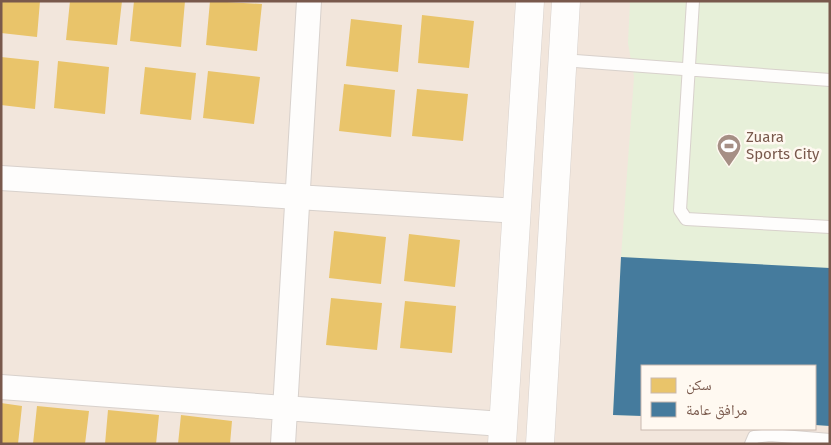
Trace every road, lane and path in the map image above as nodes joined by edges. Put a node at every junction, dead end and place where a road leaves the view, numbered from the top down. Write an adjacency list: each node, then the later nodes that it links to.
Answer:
1 (309, 1): 9 (street)
2 (530, 1): 10 (street)
3 (566, 1): 5 (street)
4 (693, 1): 6 (lane)
5 (562, 60): 6 (lane); 17 (street)
6 (688, 69): 7 (lane); 11 (lane)
7 (830, 80)
8 (1, 178): 9 (street)
9 (297, 195): 10 (street); 13 (street)
10 (517, 211): 14 (street)
11 (830, 227)
12 (1, 388): 13 (street)
13 (285, 406): 14 (street); 16 (street)
14 (502, 434)
15 (830, 440): 18 (lane)
16 (283, 444)
17 (540, 444)
18 (751, 444)

